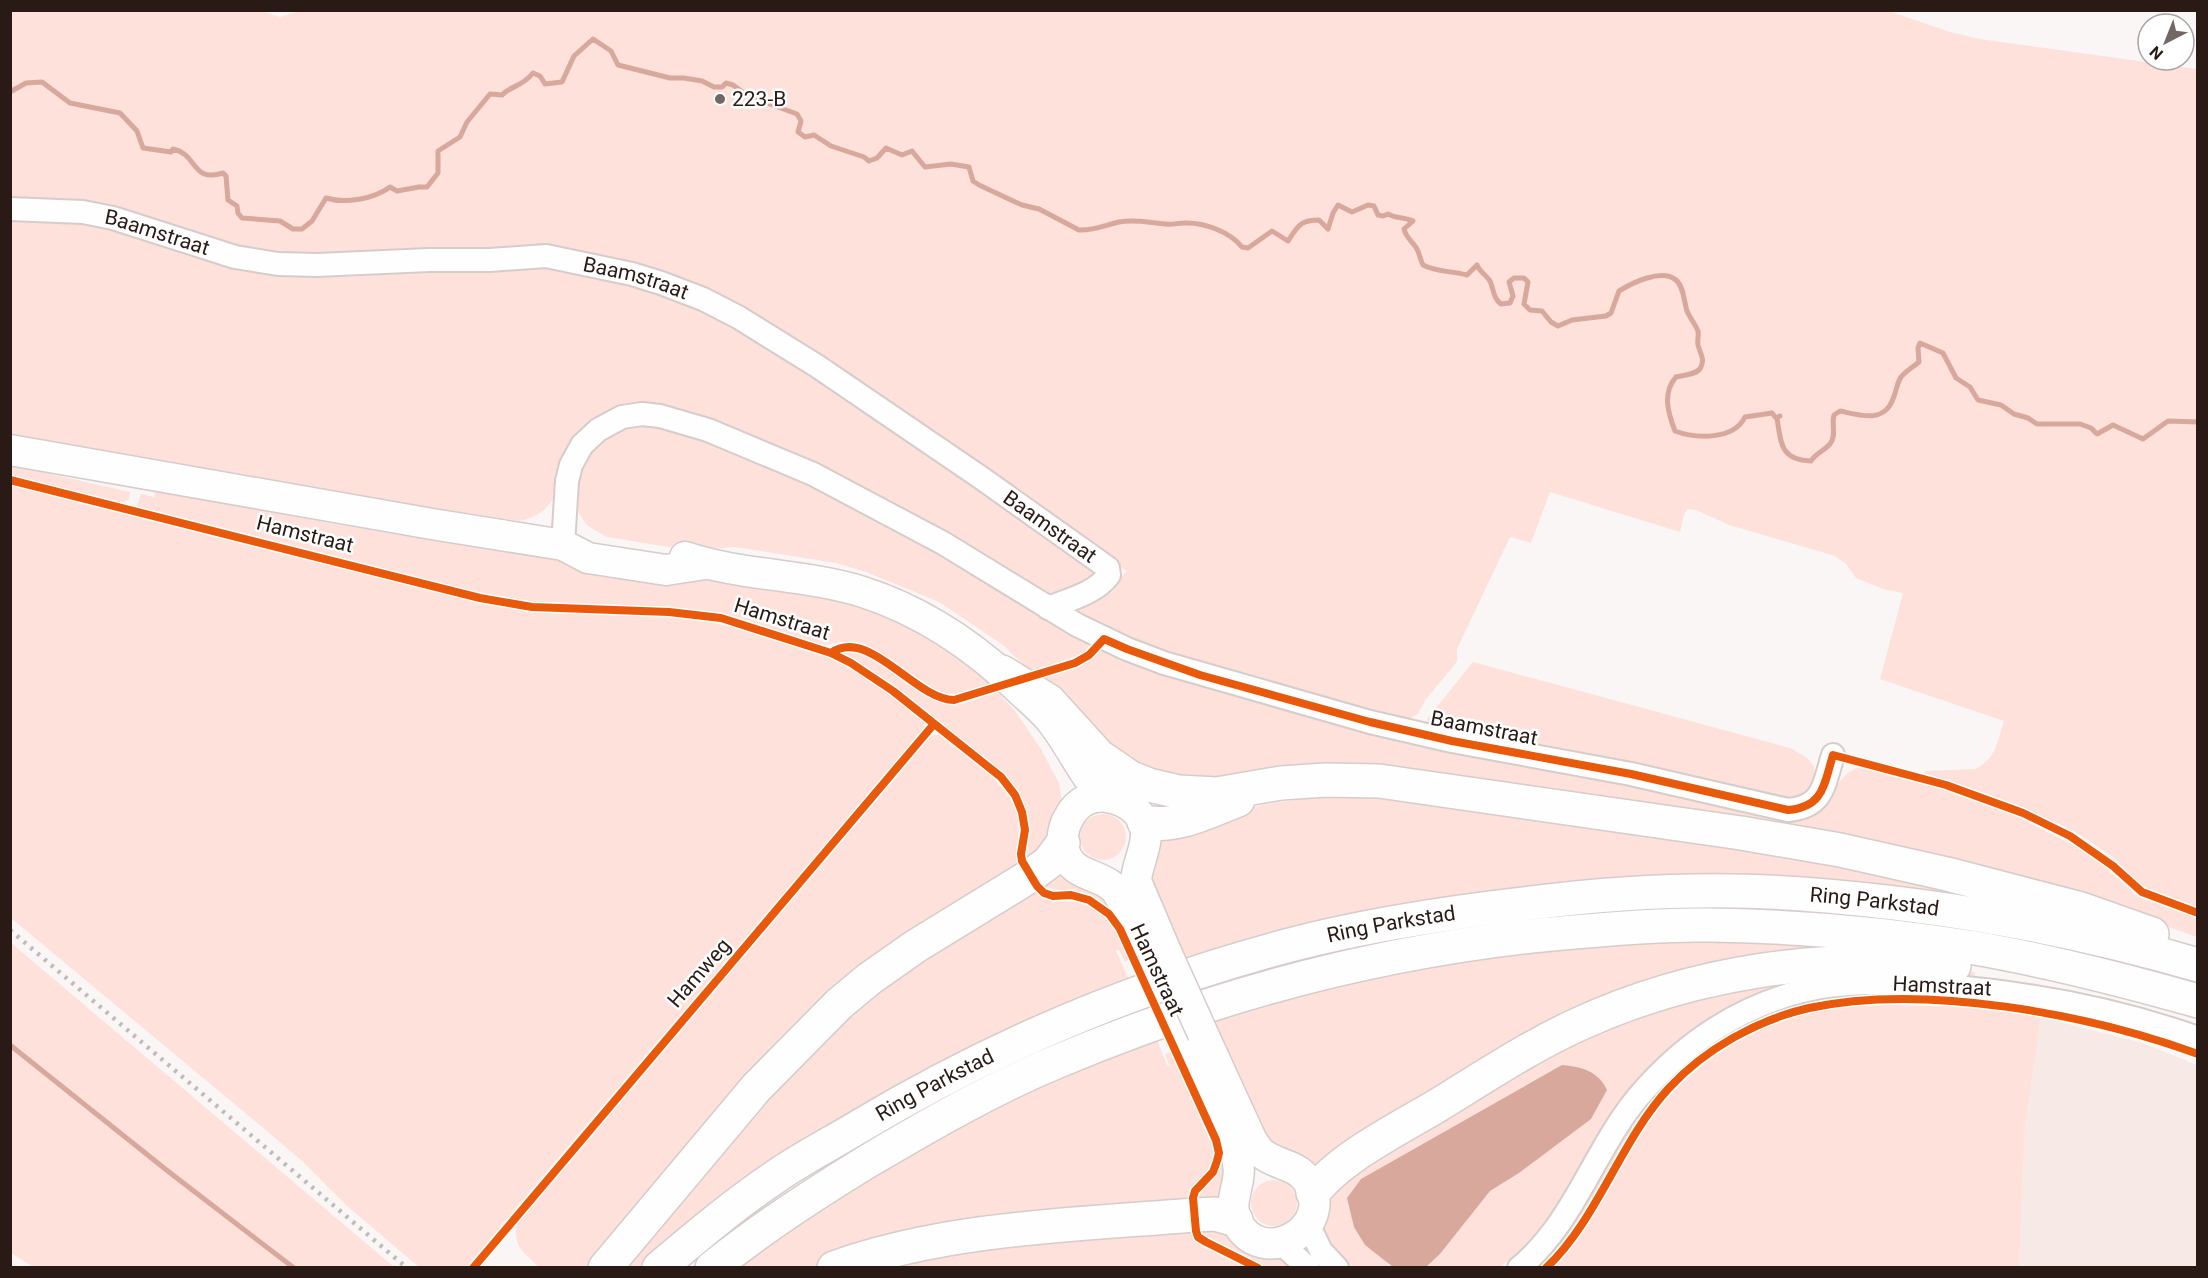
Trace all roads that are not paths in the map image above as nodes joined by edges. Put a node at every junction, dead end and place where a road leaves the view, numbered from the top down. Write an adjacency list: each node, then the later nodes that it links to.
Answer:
1 (10, 209): 4 (street, Baamstraat)
2 (10, 450): 3 (main road, Hamstraat)
3 (563, 545): 4 (street, Baamstraat); 5 (main road, Hamstraat)
4 (1048, 608): 6 (street, Baamstraat)
5 (1002, 672): 7 (highway); 8 (main road, Hamstraat); 9 (main road, Hamstraat)
6 (1833, 755)
7 (1281, 783): 10 (highway); 13 (highway)
8 (1103, 796): 9 (main road); 10 (main road)
9 (1073, 810): 11 (main road)
10 (1144, 822): 12 (main road, Hamstraat)
11 (1063, 843): 12 (main road, Hamstraat); 22 (highway)
12 (1159, 957): 17 (main road, Hamstraat)
13 (2198, 957)
14 (2198, 965): 23 (highway, Ring Parkstad)
15 (2138, 984): 16 (highway, Ring Parkstad); 19 (highway); 24 (highway, Ring Parkstad)
16 (2198, 1001)
17 (1195, 1038): 19 (main road, Hamstraat); 20 (main road, Hamstraat)
18 (2198, 1038): 28 (street, Hamstraat)
19 (1310, 1208): 21 (main road); 27 (street, Hamstraat)
20 (1236, 1220): 21 (main road); 25 (highway)
21 (1281, 1243): 26 (street)
22 (605, 1268)
23 (659, 1268)
24 (712, 1268)
25 (834, 1268)
26 (1308, 1268)
27 (1337, 1268)
28 (1519, 1268)

